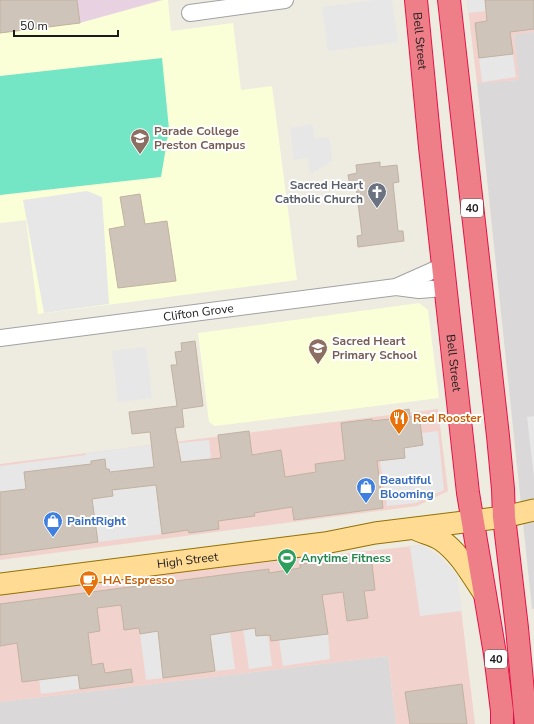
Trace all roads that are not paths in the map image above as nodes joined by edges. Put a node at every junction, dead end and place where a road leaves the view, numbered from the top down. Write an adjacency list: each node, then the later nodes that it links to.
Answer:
1 (285, 0): 4 (street)
2 (416, 0): 5 (highway, Bell Street / 40)
3 (449, 0): 10 (highway, 40)
4 (190, 13)
5 (443, 266): 6 (street, Clifton Grove); 7 (highway, Bell Street / 40)
6 (396, 287): 7 (street, Clifton Grove); 8 (street, Clifton Grove)
7 (446, 288): 11 (highway, Bell Street / 40)
8 (0, 338)
9 (534, 510): 10 (main road, High Street)
10 (504, 517): 11 (main road, High Street); 18 (highway, 40)
11 (472, 520): 12 (main road, High Street); 16 (highway, Bell Street / 40)
12 (412, 529): 13 (main road, High Street); 16 (main road)
13 (374, 533): 14 (main road, High Street); 15 (main road, High Street)
14 (0, 574)
15 (0, 584)
16 (485, 596): 17 (highway, Bell Street / 40)
17 (502, 724)
18 (526, 724)

